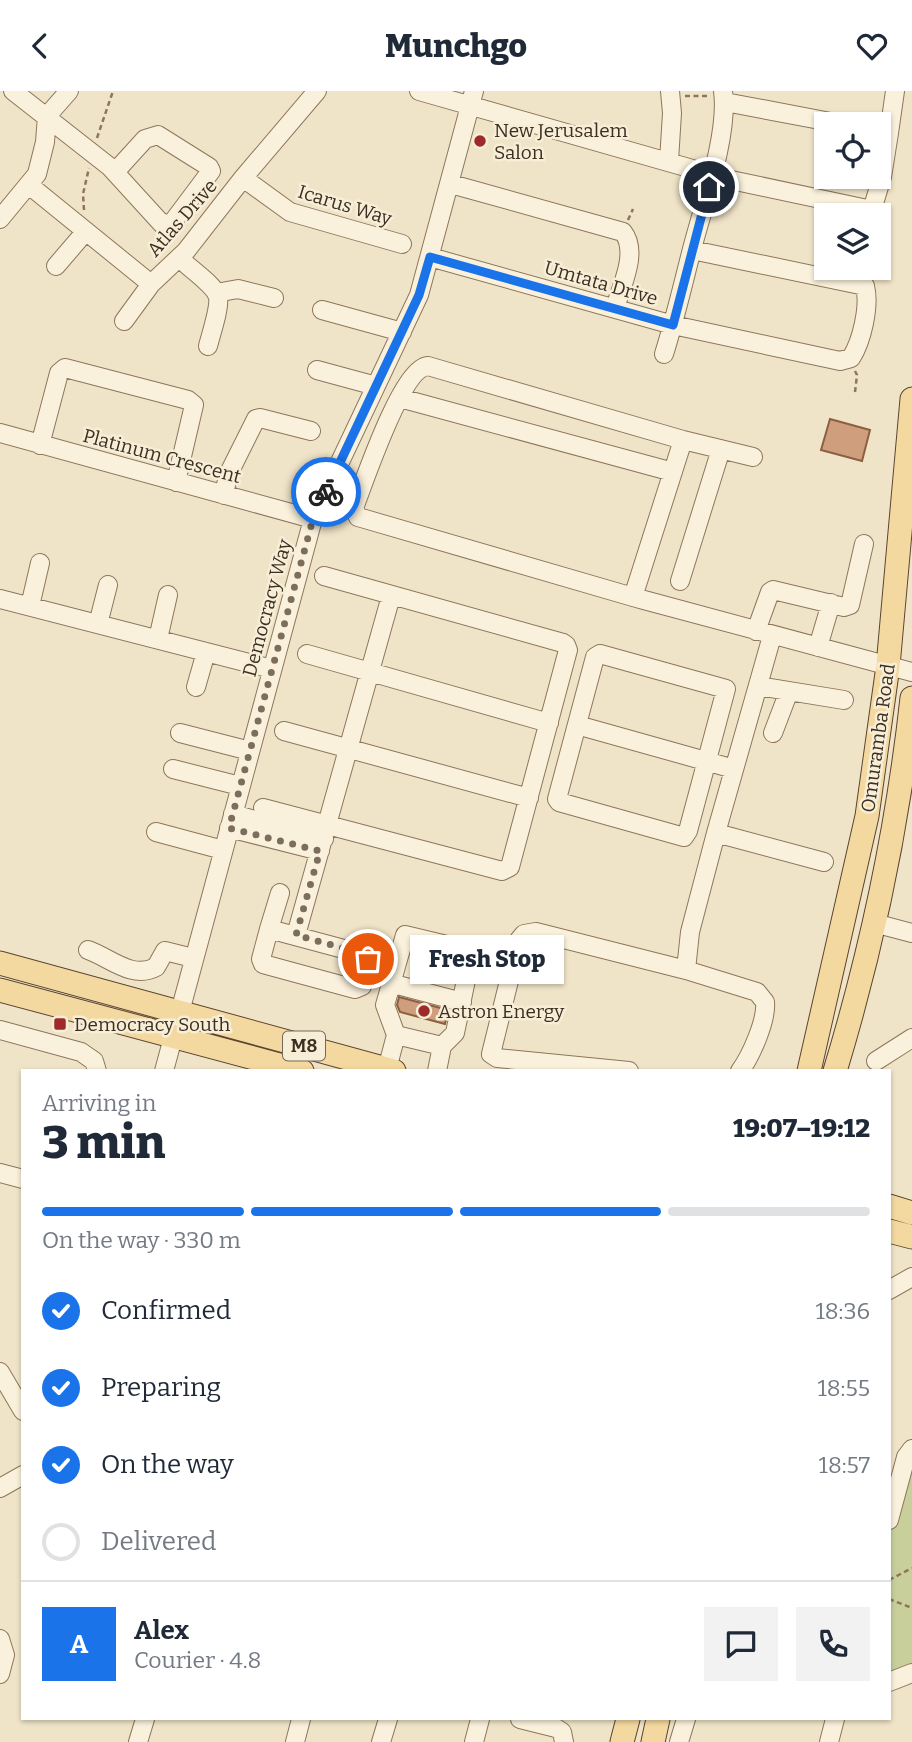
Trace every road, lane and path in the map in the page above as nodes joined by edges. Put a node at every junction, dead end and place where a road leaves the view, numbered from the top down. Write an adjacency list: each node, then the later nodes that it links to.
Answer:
1 (13, 91): 10 (street)
2 (69, 91): 10 (street)
3 (317, 91): 15 (street, Atlas Drive)
4 (419, 91): 8 (street)
5 (895, 91): 9 (street)
6 (671, 93): 7 (path); 12 (street)
7 (724, 97): 11 (street); 14 (street)
8 (473, 99): 12 (street); 16 (street, Democracy Way)
9 (889, 112)
10 (47, 116): 13 (street); 17 (street)
11 (814, 118)
12 (669, 161): 14 (street)
13 (115, 172): 13 (street)
14 (712, 174): 18 (street); 22 (street)
15 (243, 178): 21 (street, Icarus Way); 24 (street, Atlas Drive)
16 (451, 184): 23 (street, Democracy Way); 31 (street)
17 (30, 185): 19 (street); 20 (street, Atlas Drive)
18 (831, 203)
19 (2, 213)
20 (86, 230): 25 (street); 28 (street, Atlas Drive)
21 (402, 244)
22 (692, 250): 26 (street); 34 (street)
23 (430, 257): 31 (street, Umtata Drive); 35 (street, Democracy Way)
24 (178, 258): 28 (street, Atlas Drive); 29 (street)
25 (55, 266)
26 (814, 269)
27 (865, 280): 38 (street)
28 (151, 284): 33 (street)
29 (216, 293): 30 (street); 36 (street)
30 (274, 298)
31 (615, 308): 34 (street, Umtata Drive)
32 (322, 310): 35 (street)
33 (124, 321)
34 (673, 325): 37 (street); 38 (street, Umtata Drive)
35 (402, 332): 40 (street, Democracy Way)
36 (208, 346)
37 (664, 354)
38 (851, 358): 41 (path)
39 (317, 370): 40 (street)
40 (376, 386): 54 (street, Democracy Way)
41 (855, 392)
42 (400, 398): 46 (street); 50 (street); 63 (street)
43 (912, 399): 73 (main road, Omuramba Road)
44 (311, 431): 53 (street)
45 (0, 433): 47 (street, Platinum Crescent)
46 (683, 440): 48 (street); 50 (street)
47 (40, 445): 51 (street, Platinum Crescent); 51 (street)
48 (721, 449): 49 (street); 58 (street)
49 (753, 457)
50 (673, 472): 63 (street)
51 (176, 482): 53 (street, Platinum Crescent)
52 (912, 484): 73 (street)
53 (224, 495): 54 (street, Platinum Crescent)
54 (313, 519): 72 (street, Democracy Way)
55 (864, 544): 64 (street)
56 (40, 563): 65 (street)
57 (324, 576): 61 (street)
58 (680, 581)
59 (108, 585): 66 (street)
60 (168, 595): 68 (street)
61 (391, 596): 74 (street); 81 (street)
62 (0, 599): 65 (street)
63 (639, 599): 67 (street)
64 (831, 603): 67 (street); 69 (street)
65 (30, 606): 66 (street)
66 (98, 624): 68 (street)
67 (764, 633): 69 (street); 76 (street)
68 (158, 639): 70 (street)
69 (818, 647): 73 (street)
70 (206, 652): 72 (street); 77 (street)
71 (307, 654): 74 (street)
72 (272, 669): 87 (street, Democracy Way)
73 (898, 669): 119 (main road, Omuramba Road)
74 (370, 671): 81 (street); 86 (street)
75 (912, 683): 120 (street)
76 (758, 685): 78 (street); 90 (street)
77 (196, 687)
78 (789, 691): 80 (street); 85 (street)
79 (912, 698): 101 (main road, Omuramba Road)
80 (844, 700)
81 (549, 723): 92 (street)
82 (577, 726): 88 (street); 88 (street); 88 (street)
83 (284, 731): 86 (street)
84 (180, 733): 87 (street)
85 (773, 733)
86 (349, 749): 92 (street); 97 (street)
87 (250, 751): 91 (street, Democracy Way)
88 (707, 761): 90 (street)
89 (173, 769): 91 (street)
90 (734, 769): 96 (street)
91 (240, 786): 94 (street, Democracy Way)
92 (529, 798): 97 (street)
93 (263, 808): 97 (street)
94 (231, 821): 97 (street); 98 (street, Democracy Way)
95 (156, 832): 98 (street)
96 (716, 833): 99 (street); 108 (street)
97 (324, 838): 104 (street)
98 (223, 850): 106 (street, Democracy Way)
99 (824, 862)
100 (281, 893): 102 (street)
101 (874, 923): 103 (street); 120 (main road, Omuramba Road)
102 (269, 929): 104 (street); 104 (street)
103 (912, 933)
104 (296, 935)
105 (88, 950): 106 (street)
106 (193, 958): 112 (street, Democracy Way)
107 (0, 963): 112 (main road, M8)
108 (686, 970): 127 (street); 128 (street)
109 (390, 983): 111 (street); 111 (street); 115 (street)
110 (0, 990): 114 (main road, M8)
111 (463, 1002): 117 (street)
112 (179, 1011): 114 (street, Democracy Way); 124 (main road, M8)
113 (0, 1030): 121 (street)
114 (173, 1035): 122 (street, Democracy Way); 123 (main road, M8)
115 (396, 1035): 117 (street); 125 (street)
116 (912, 1038): 118 (street)
117 (442, 1046): 126 (street)
118 (877, 1061)
119 (811, 1062)
120 (836, 1068)
121 (96, 1069)
122 (164, 1069)
123 (295, 1069)
124 (386, 1069)
125 (390, 1069)
126 (437, 1069)
127 (609, 1069)
128 (741, 1069)
129 (0, 1173): 130 (street)
130 (21, 1178)
131 (891, 1207): 132 (main road)
132 (912, 1213)
133 (891, 1232): 134 (main road)
134 (912, 1237)
135 (891, 1247): 136 (main road)
136 (912, 1249)
137 (912, 1277): 138 (street)
138 (891, 1289)
139 (0, 1372): 140 (street)
140 (21, 1408)
141 (912, 1449): 144 (street)
142 (21, 1476): 143 (street)
143 (0, 1488)
144 (891, 1513)
145 (912, 1568): 146 (path)
146 (891, 1579)
147 (891, 1600): 148 (path)
148 (912, 1608)
149 (0, 1639): 151 (street)
150 (912, 1673): 152 (street)
151 (0, 1674)
152 (891, 1681)
153 (145, 1720): 162 (street)
154 (301, 1720): 163 (street)
155 (388, 1720): 164 (street)
156 (480, 1720): 165 (street)
157 (524, 1720): 166 (street)
158 (628, 1720): 167 (main road)
159 (658, 1720): 168 (main road)
160 (686, 1720): 169 (street)
161 (835, 1720): 170 (street)
162 (138, 1742)
163 (295, 1742)
164 (381, 1742)
165 (474, 1742)
166 (565, 1742)
167 (622, 1742)
168 (653, 1742)
169 (679, 1742)
170 (829, 1742)

